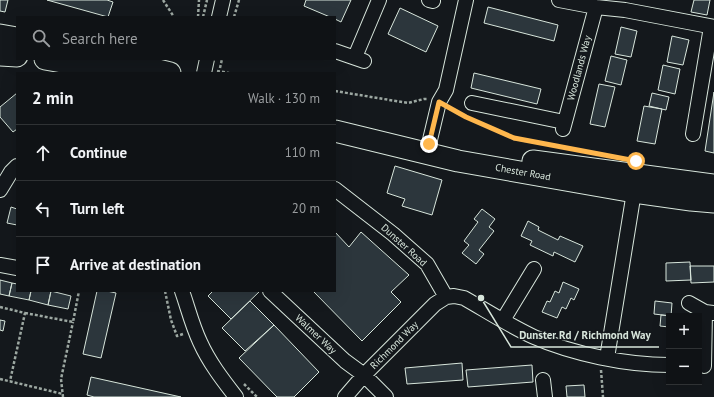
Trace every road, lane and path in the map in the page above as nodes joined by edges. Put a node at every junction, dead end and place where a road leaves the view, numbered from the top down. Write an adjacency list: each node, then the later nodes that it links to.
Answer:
1 (163, 0): 11 (path)
2 (199, 0): 12 (path)
3 (207, 0): 13 (path)
4 (223, 0): 14 (street)
5 (239, 0): 15 (path)
6 (379, 0): 19 (street)
7 (466, 0): 31 (street)
8 (559, 0): 10 (street)
9 (626, 5): 10 (street); 16 (street)
10 (596, 7): 32 (street, Woodlands Way)
11 (173, 16)
12 (198, 16)
13 (203, 16)
14 (219, 16)
15 (234, 16)
16 (712, 27): 35 (street)
17 (0, 35): 18 (highway)
18 (16, 38)
19 (336, 51)
20 (0, 55): 21 (highway)
21 (16, 56)
22 (52, 60): 26 (highway)
23 (117, 60): 27 (highway)
24 (208, 60): 28 (street, bridge)
25 (222, 60): 29 (path, bridge)
26 (113, 72)
27 (166, 72)
28 (204, 72)
29 (219, 72)
30 (336, 91): 31 (path)
31 (439, 102): 36 (street); 37 (path)
32 (472, 103)
33 (336, 120): 36 (highway, Chester Road)
34 (336, 131): 42 (highway, Chester Road)
35 (693, 134)
36 (429, 144): 39 (highway, Chester Road)
37 (552, 146)
38 (16, 167): 40 (street)
39 (714, 185)
40 (0, 190)
41 (336, 192): 50 (street, Dunster Road)
42 (634, 192): 43 (highway, Chester Road); 57 (street)
43 (714, 202)
44 (0, 265): 45 (street)
45 (16, 268)
46 (534, 269): 55 (street)
47 (79, 292): 56 (path)
48 (182, 292): 66 (street)
49 (271, 292): 60 (street, Walmer Way)
50 (446, 296): 55 (street); 60 (street, Richmond Way)
51 (689, 303): 53 (street)
52 (0, 307): 54 (path)
53 (710, 312): 58 (street)
54 (25, 313): 56 (path); 64 (path)
55 (502, 320): 57 (street)
56 (73, 322): 65 (path)
57 (603, 357): 59 (street); 71 (path)
58 (706, 365)
59 (666, 366)
60 (364, 375): 68 (street, Richmond Way); 69 (street, Walmer Way)
61 (240, 378): 67 (path)
62 (0, 379): 64 (path)
63 (543, 380): 70 (street)
64 (10, 381): 65 (path)
65 (63, 396)
66 (236, 397)
67 (258, 397)
68 (345, 397)
69 (386, 397)
70 (545, 397)
71 (603, 397)

